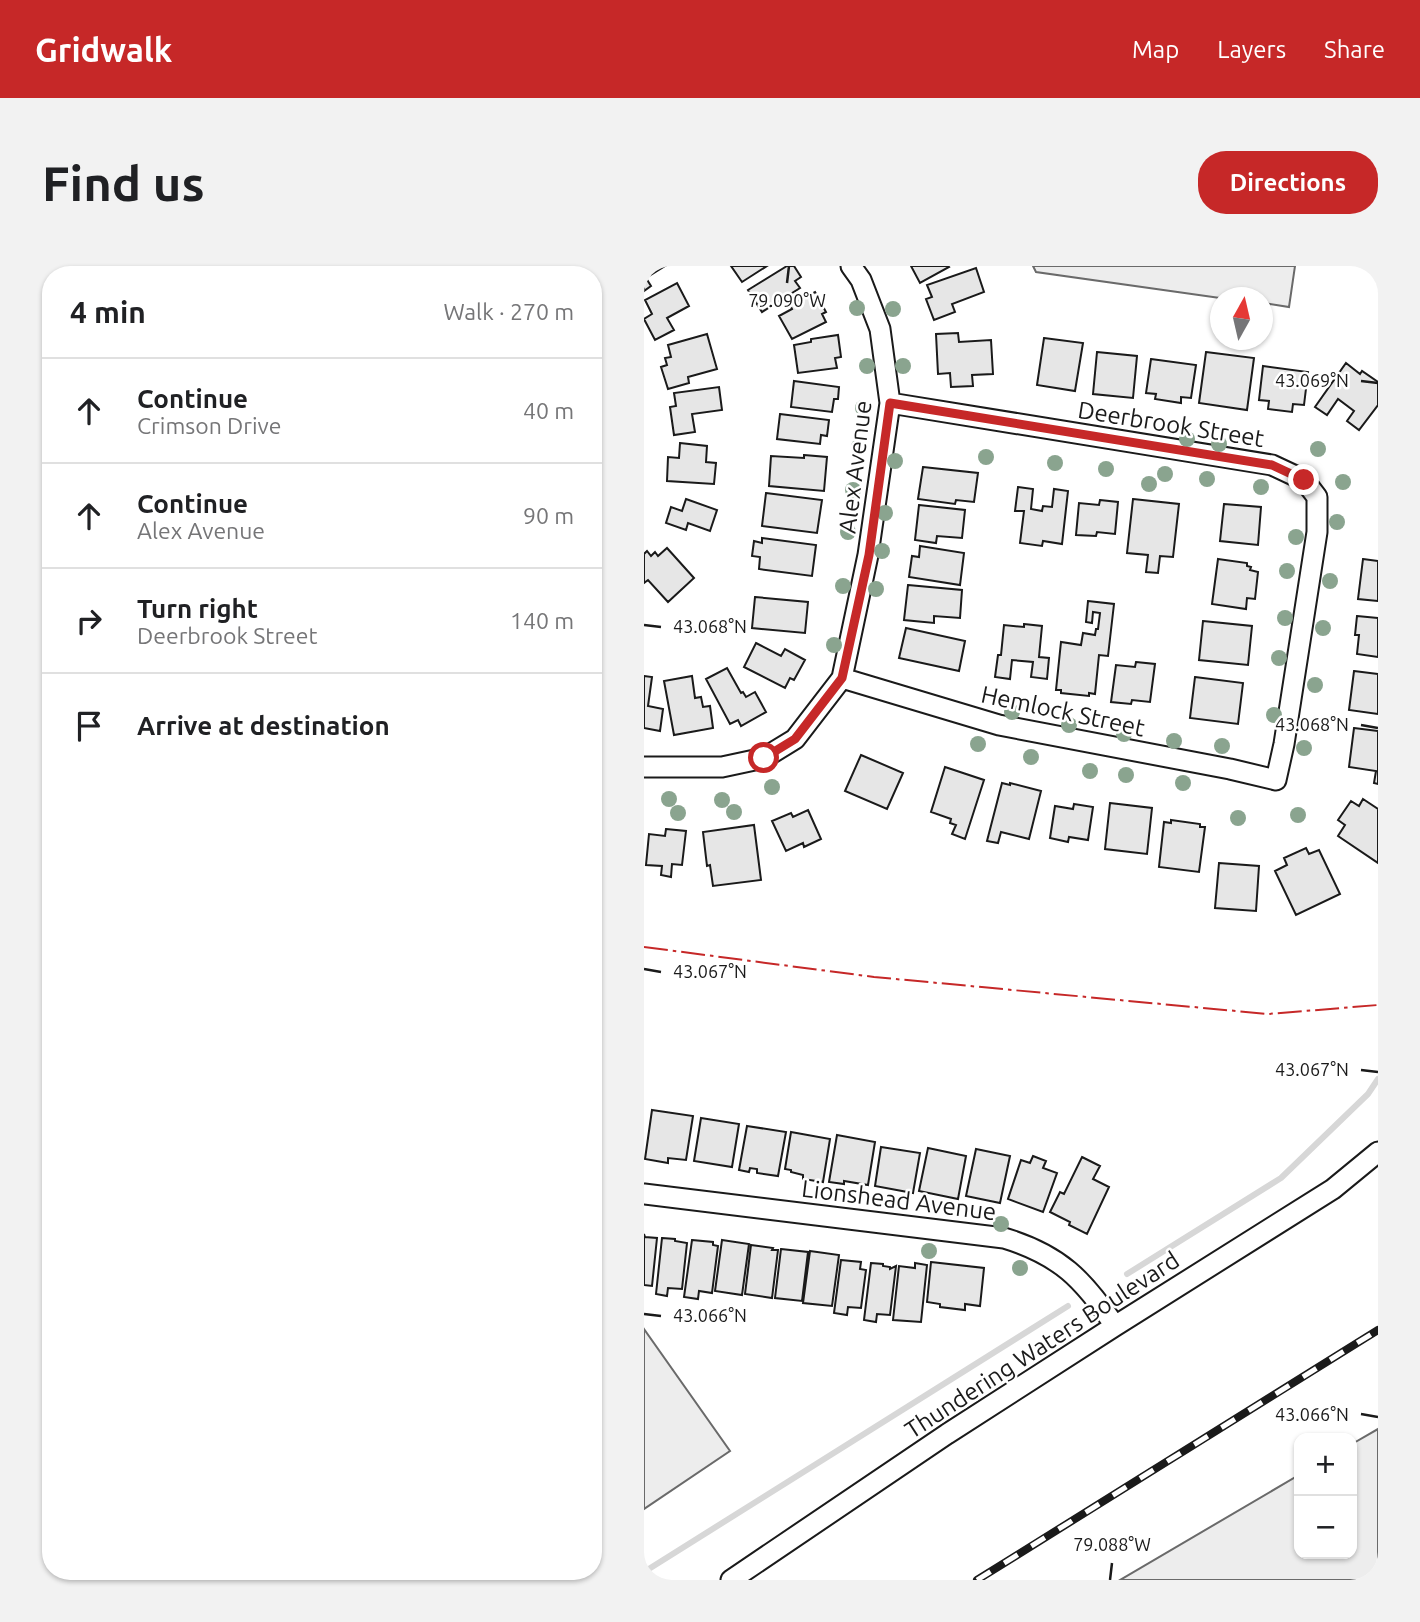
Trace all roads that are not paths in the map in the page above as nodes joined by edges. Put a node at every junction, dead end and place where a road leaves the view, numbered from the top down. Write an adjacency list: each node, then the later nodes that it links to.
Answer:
1 (851, 266): 2 (street, Alex Avenue)
2 (890, 403): 3 (street, Alex Avenue); 5 (street, Deerbrook Street)
3 (842, 678): 4 (street); 5 (street, Hemlock Street)
4 (644, 767)
5 (1276, 780)
6 (1378, 1152): 8 (street, Thundering Waters Boulevard)
7 (644, 1194): 8 (street, Lionshead Avenue)
8 (1115, 1325): 9 (street, Thundering Waters Boulevard)
9 (731, 1580)

